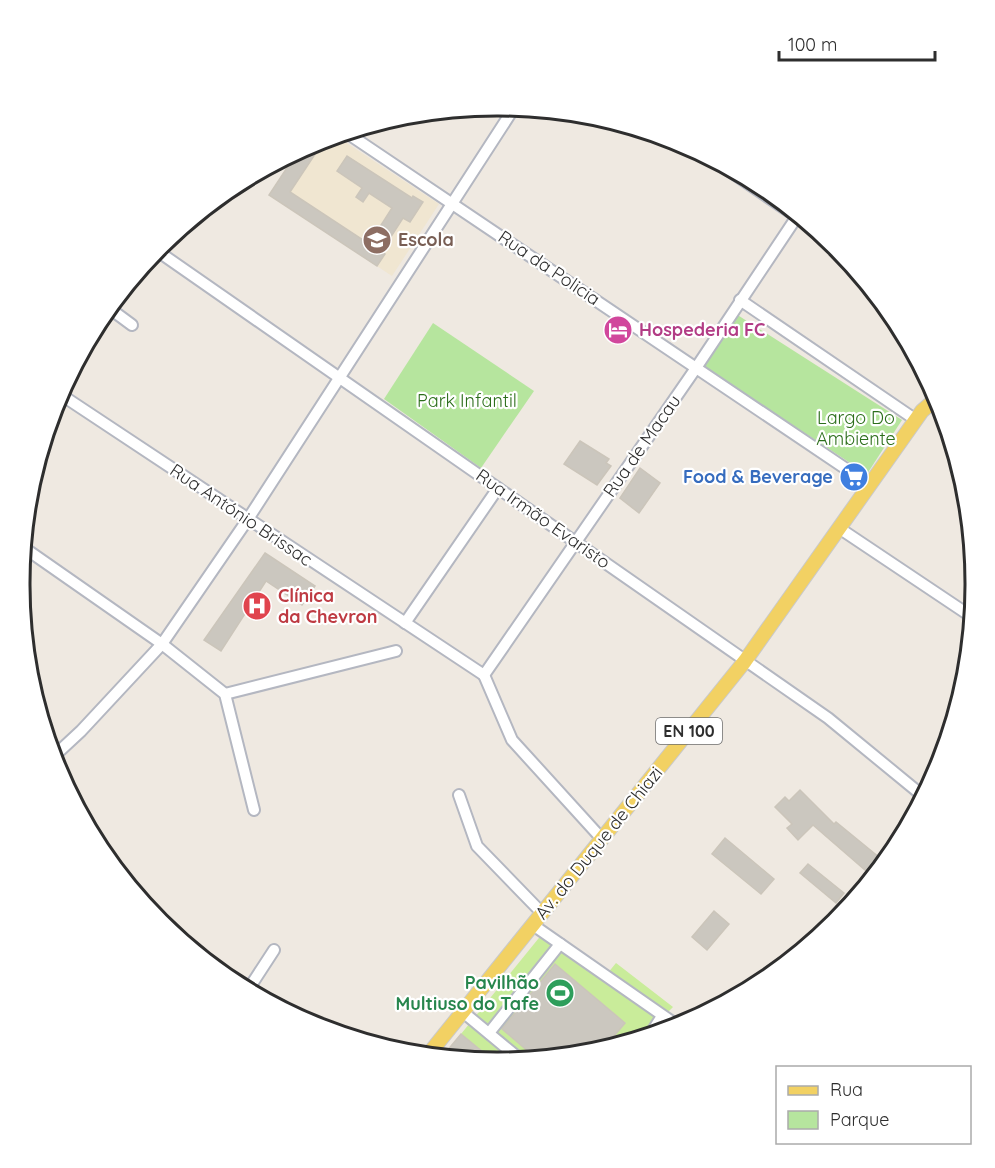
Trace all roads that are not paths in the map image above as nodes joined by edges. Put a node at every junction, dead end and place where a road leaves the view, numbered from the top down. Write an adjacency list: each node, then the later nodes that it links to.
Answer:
1 (509, 117): 3 (street)
2 (355, 139): 3 (street, Rua da Policia)
3 (454, 204): 9 (street, Rua da Policia); 10 (street)
4 (793, 222): 6 (street, Rua de Macau)
5 (164, 256): 10 (street, Rua Irmão Evaristo)
6 (740, 300): 9 (street, Rua de Macau); 13 (street)
7 (117, 314): 8 (street)
8 (132, 325)
9 (696, 368): 14 (street, Rua da Policia); 18 (street, Rua de Macau)
10 (341, 376): 15 (street, Rua Irmão Evaristo); 16 (street)
11 (68, 400): 16 (street, Rua António Brissac)
12 (930, 406): 13 (main road, Av. do Duque de Chiazi / EN 100)
13 (916, 420): 14 (main road, Av. do Duque de Chiazi / EN 100)
14 (870, 484): 17 (main road, Av. do Duque de Chiazi / EN 100)
15 (498, 488): 18 (street, Rua Irmão Evaristo); 21 (street)
16 (248, 519): 21 (street, Rua António Brissac); 22 (street)
17 (839, 528): 20 (street); 24 (main road, Av. do Duque de Chiazi / EN 100)
18 (576, 542): 24 (street, Rua Irmão Evaristo); 25 (street, Rua de Macau)
19 (31, 552): 22 (street)
20 (964, 612)
21 (405, 623): 25 (street, Rua António Brissac)
22 (162, 644): 26 (street); 27 (street)
23 (396, 651): 26 (street)
24 (745, 661): 28 (street, Rua Irmão Evaristo); 31 (main road, Av. do Duque de Chiazi / EN 100)
25 (484, 675): 31 (street)
26 (225, 694): 30 (street)
27 (61, 749)
28 (917, 790)
29 (459, 795): 32 (street)
30 (254, 810)
31 (602, 839): 32 (main road, Av. do Duque de Chiazi / EN 100)
32 (542, 913): 33 (main road, Av. do Duque de Chiazi / EN 100)
33 (533, 925): 34 (street); 37 (main road, Av. do Duque de Chiazi / EN 100)
34 (560, 945): 38 (street); 41 (street)
35 (274, 950): 36 (street)
36 (253, 982)
37 (463, 1012): 41 (street); 42 (main road, Av. do Duque de Chiazi / EN 100)
38 (662, 1016): 39 (street); 40 (street)
39 (667, 1019)
40 (657, 1023)
41 (489, 1033): 43 (street)
42 (434, 1048)
43 (511, 1051)

